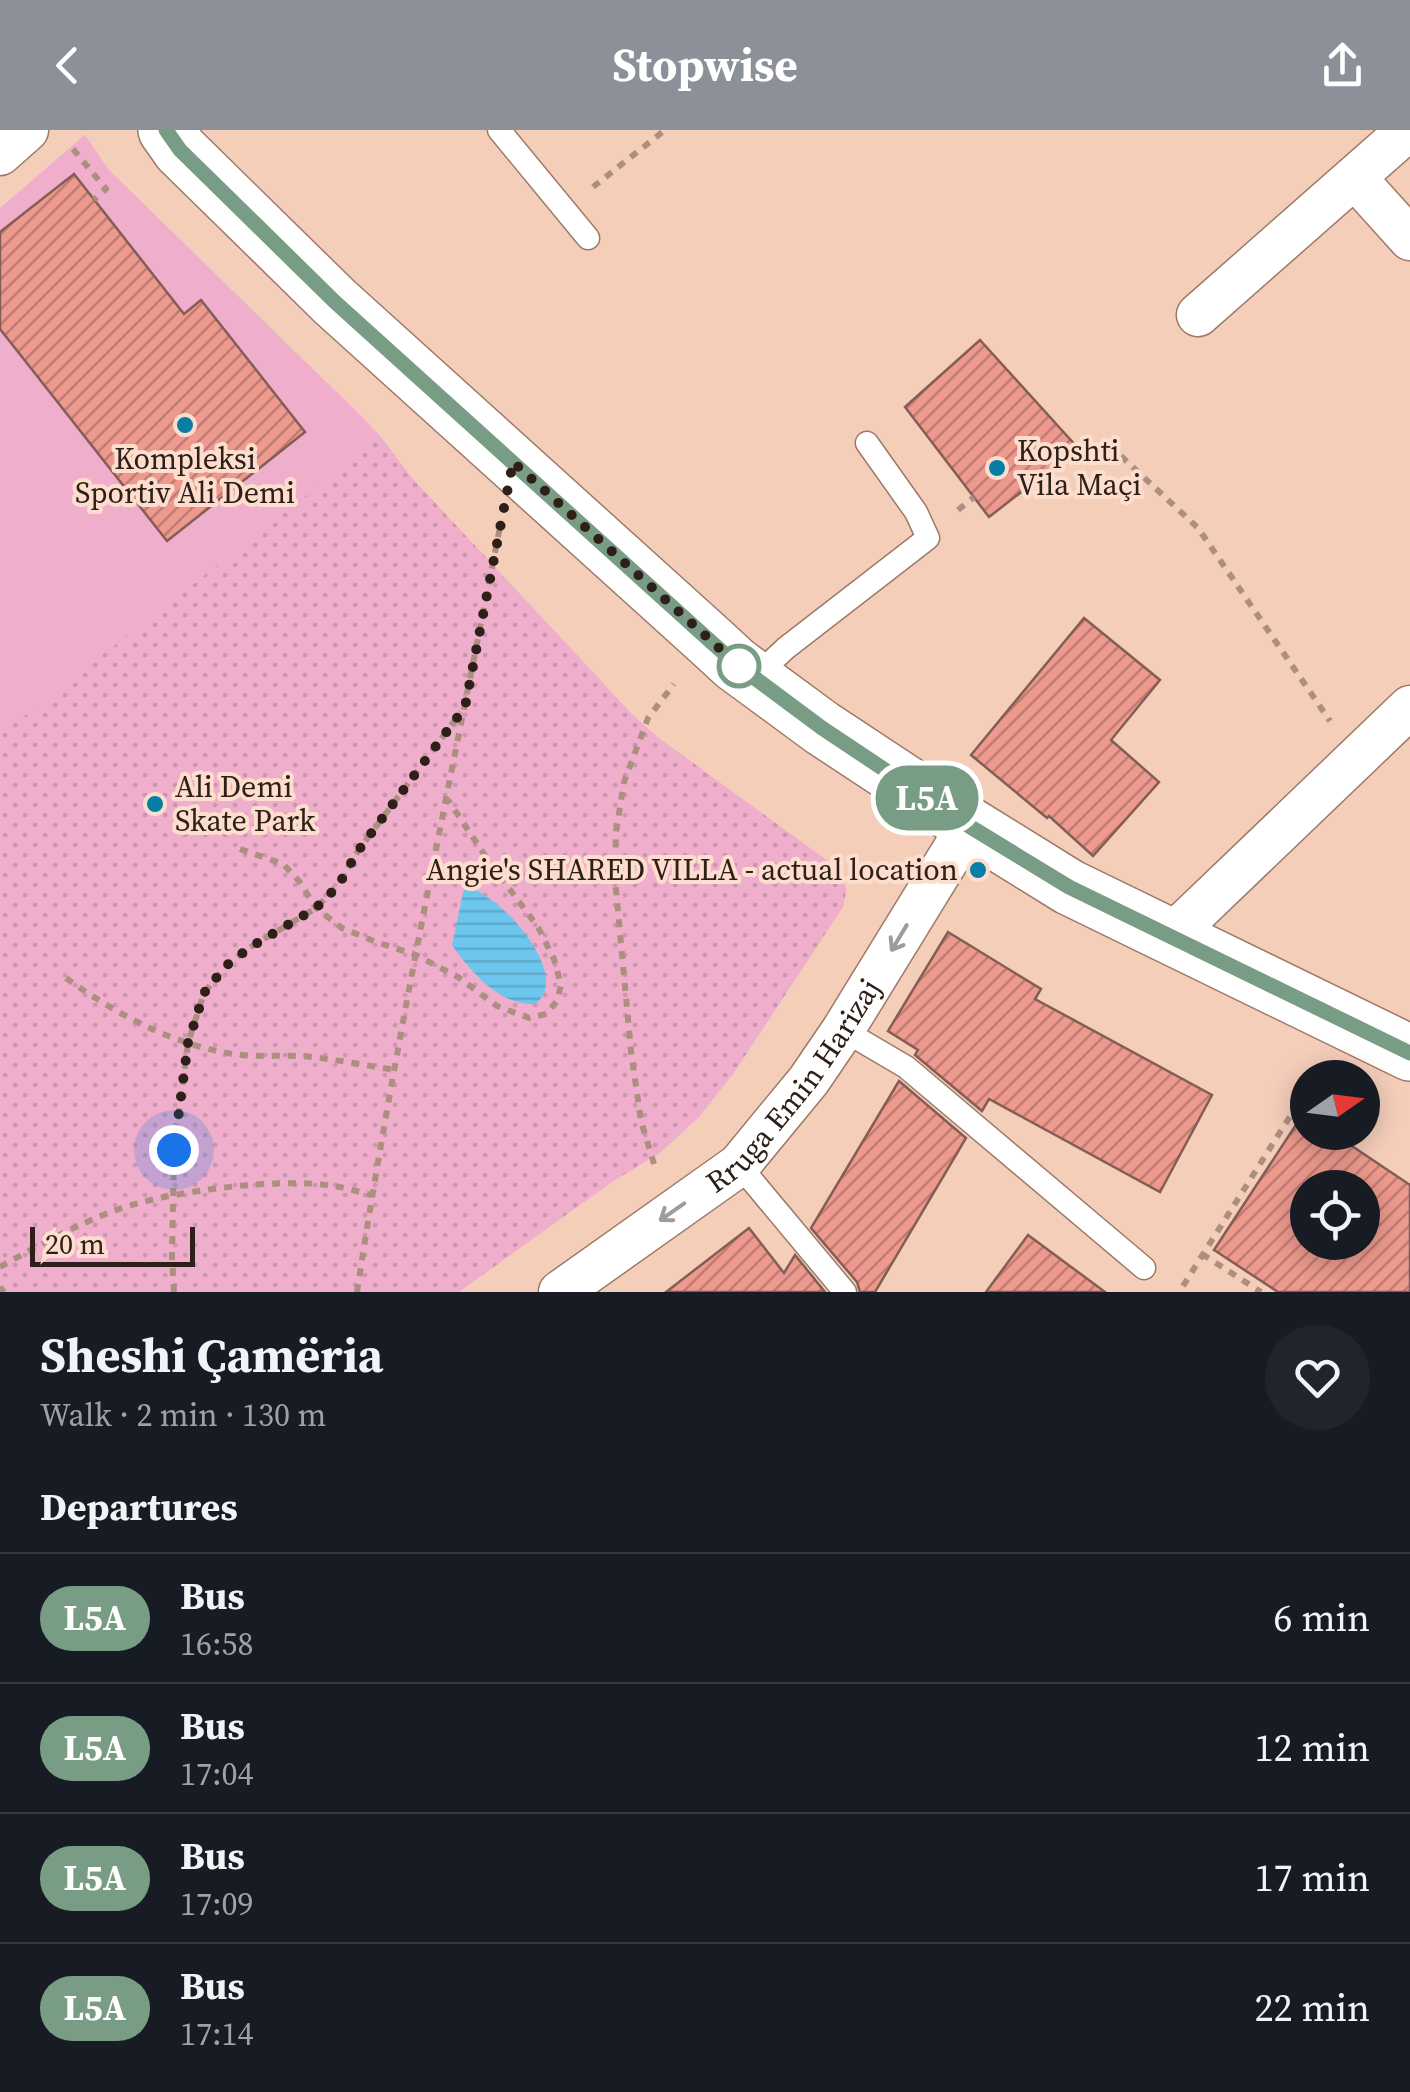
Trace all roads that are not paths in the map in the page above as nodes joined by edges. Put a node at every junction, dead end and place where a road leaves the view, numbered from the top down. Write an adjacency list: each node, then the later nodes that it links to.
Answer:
1 (27, 130): 5 (street)
2 (166, 130): 11 (main road)
3 (499, 130): 7 (lane)
4 (1408, 130): 6 (street)
5 (0, 154)
6 (1355, 178): 8 (street); 9 (street)
7 (588, 238)
8 (1410, 239)
9 (1198, 315)
10 (867, 443): 11 (lane)
11 (755, 678): 13 (main road)
12 (1410, 708): 14 (street)
13 (969, 826): 14 (main road); 15 (street, Rruga Emin Harizaj, one-way to 15)
14 (1171, 936): 16 (main road)
15 (843, 1030): 17 (street, Rruga Emin Harizaj); 18 (lane)
16 (1410, 1053)
17 (739, 1165): 19 (street, Rruga Emin Harizaj, one-way to 19); 20 (lane)
18 (1144, 1268)
19 (560, 1292)
20 (845, 1292)

